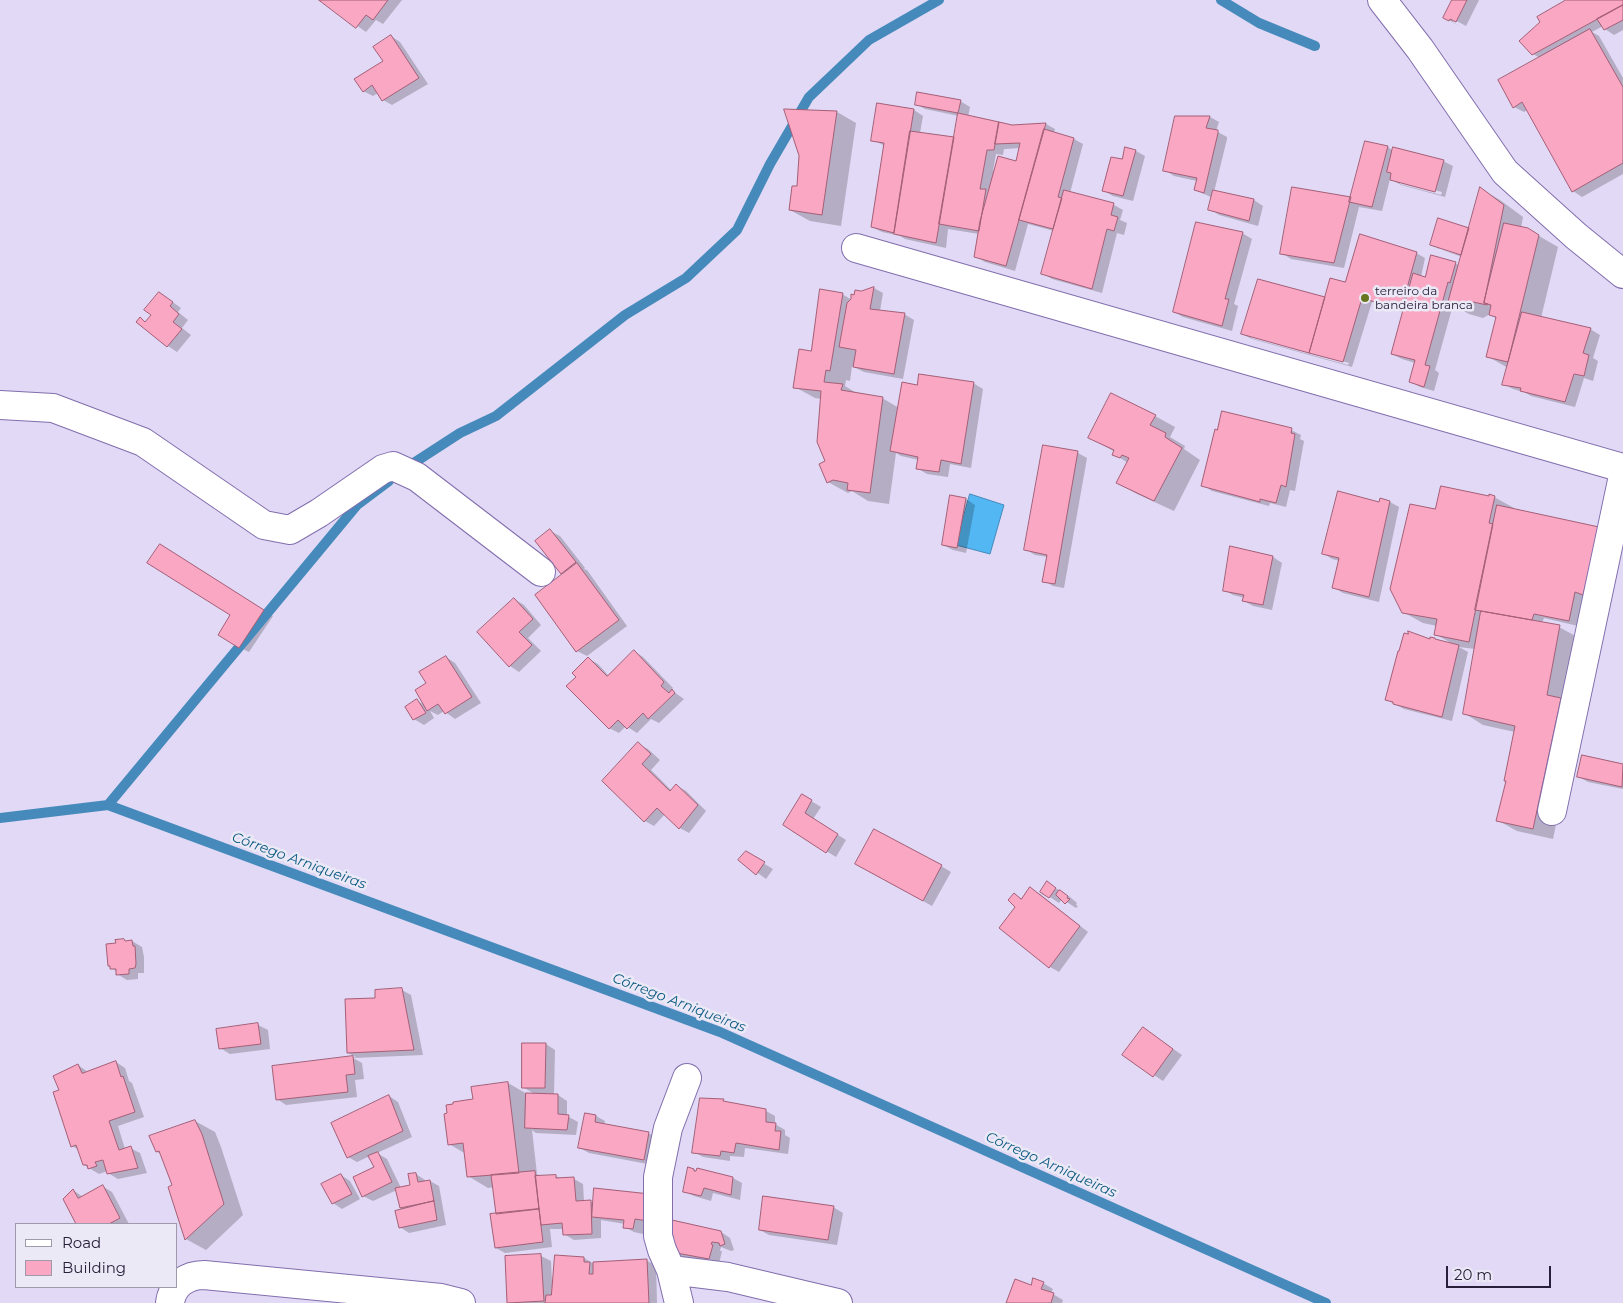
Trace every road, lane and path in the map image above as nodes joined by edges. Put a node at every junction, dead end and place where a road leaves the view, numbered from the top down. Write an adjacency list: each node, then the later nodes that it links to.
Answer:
1 (1382, 0): 3 (street)
2 (856, 248): 5 (street)
3 (1623, 274)
4 (0, 406): 7 (street)
5 (1623, 468)
6 (1623, 476): 8 (street)
7 (541, 572)
8 (1552, 811)
9 (687, 1078): 10 (street)
10 (671, 1270): 15 (street); 16 (street)
11 (178, 1285): 13 (street)
12 (176, 1288): 14 (street)
13 (448, 1301)
14 (170, 1303)
15 (679, 1303)
16 (838, 1303)

